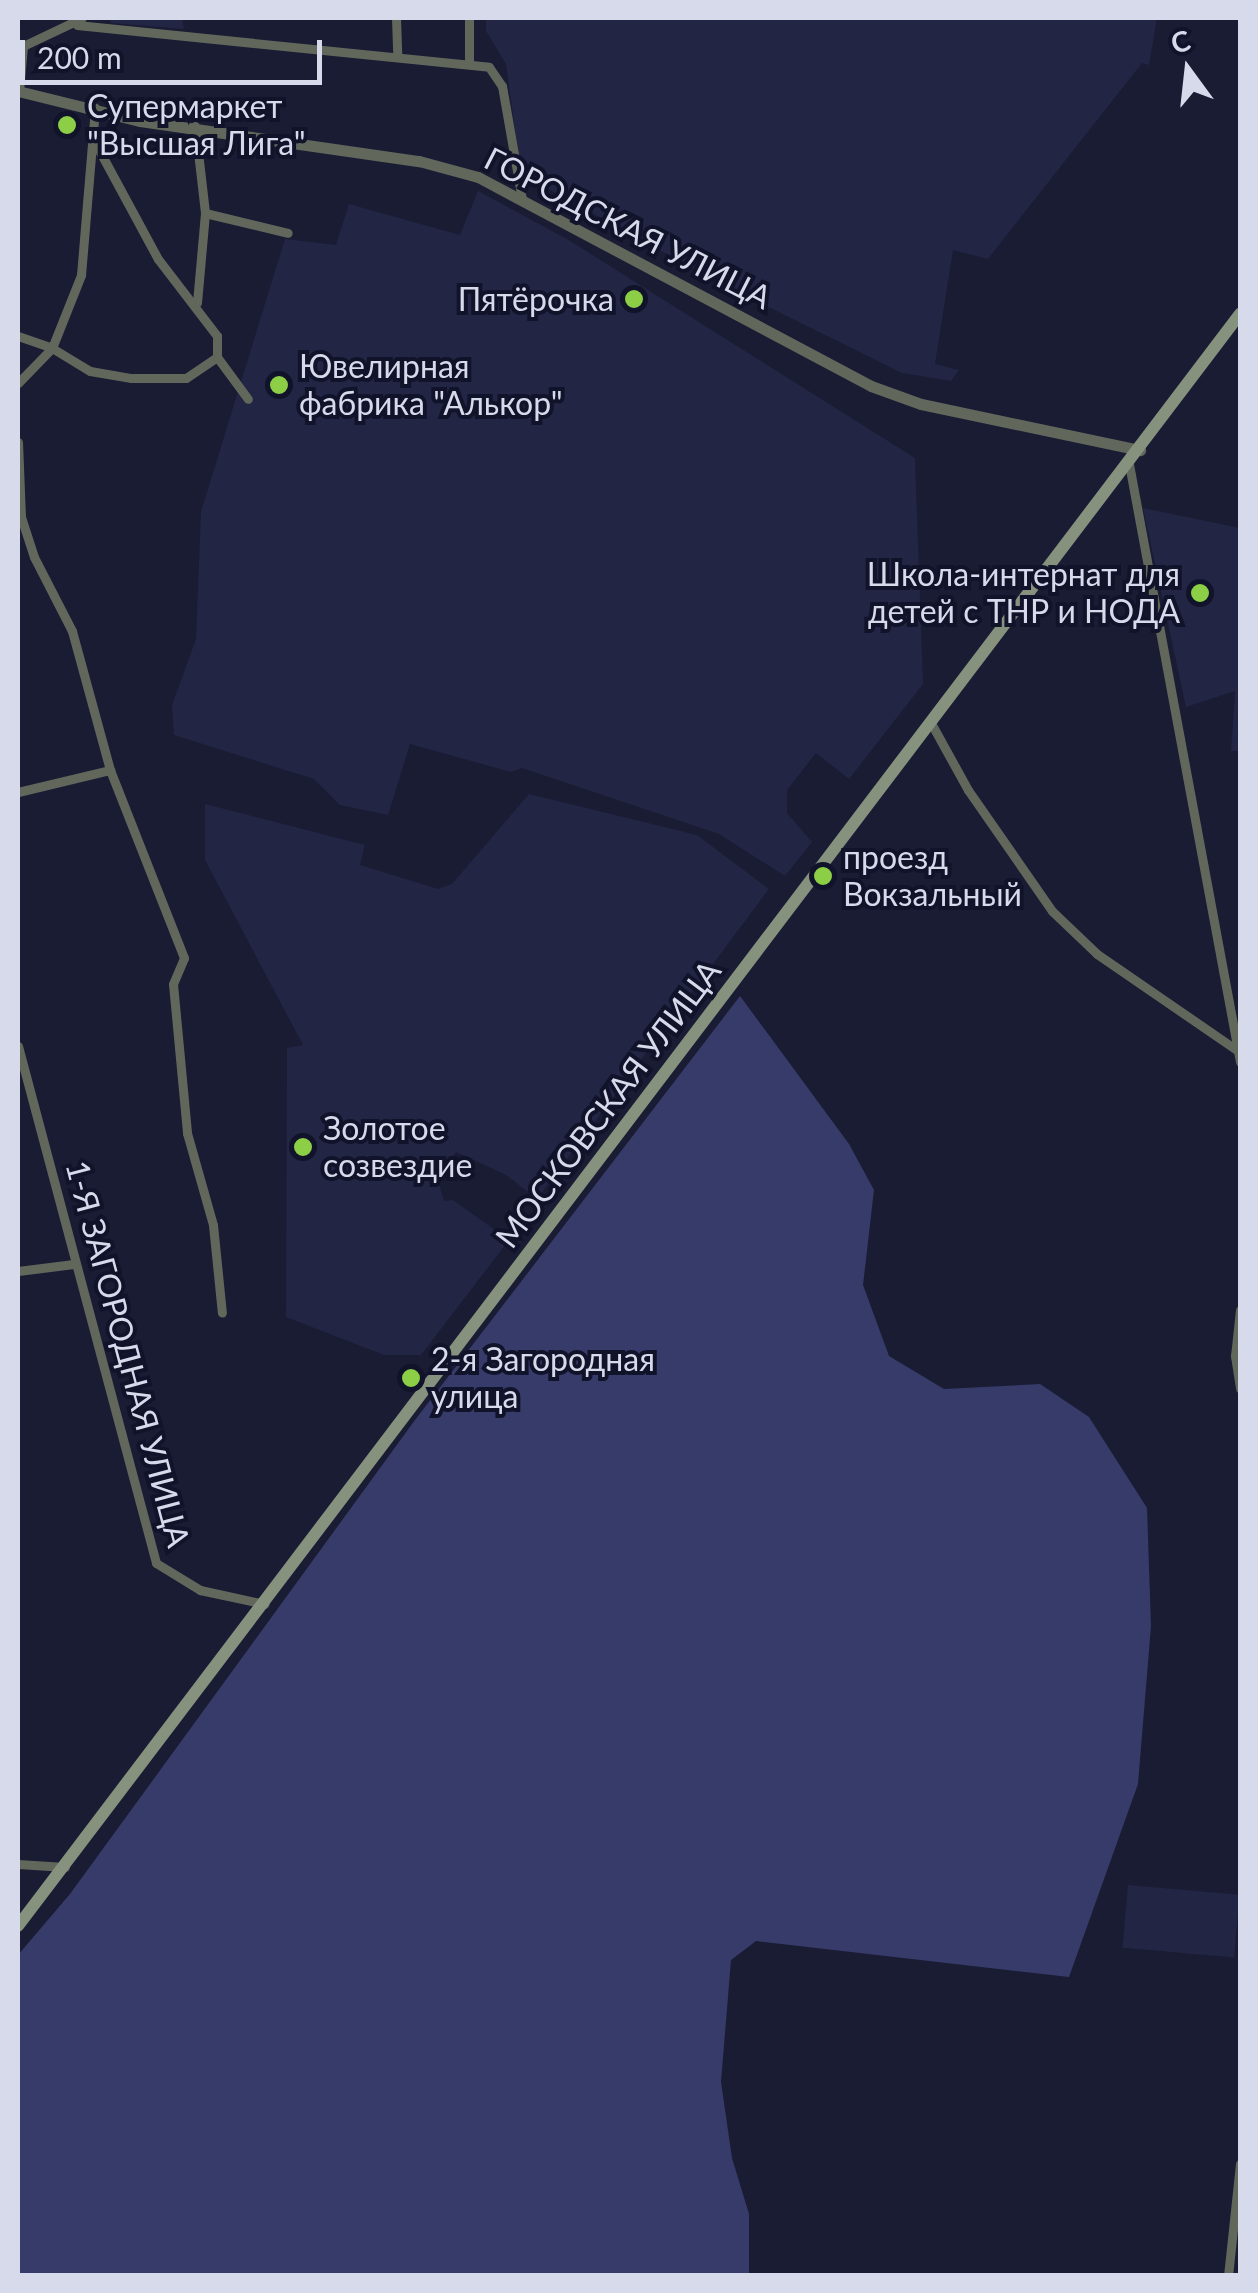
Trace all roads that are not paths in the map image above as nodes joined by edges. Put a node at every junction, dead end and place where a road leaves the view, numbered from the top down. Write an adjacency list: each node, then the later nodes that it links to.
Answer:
1 (396, 18): 4 (street)
2 (469, 18): 5 (street)
3 (79, 21): 4 (street); 6 (street)
4 (397, 56): 5 (street)
5 (469, 61): 10 (street)
6 (18, 91): 7 (street, ГОРОДСКАЯ УЛИЦА)
7 (95, 108): 8 (street, ГОРОДСКАЯ УЛИЦА); 9 (street)
8 (194, 126): 10 (street, ГОРОДСКАЯ УЛИЦА); 11 (street)
9 (91, 136): 13 (street); 16 (street)
10 (522, 198): 21 (street, ГОРОДСКАЯ УЛИЦА)
11 (205, 213): 12 (street); 13 (street)
12 (288, 233)
13 (197, 303): 17 (street)
14 (1240, 314): 21 (main road, МОСКОВСКАЯ УЛИЦА)
15 (18, 336): 16 (street)
16 (52, 348): 17 (street); 18 (street)
17 (217, 356): 19 (street)
18 (18, 383)
19 (248, 399)
20 (18, 442): 24 (street)
21 (1140, 450): 22 (main road, МОСКОВСКАЯ УЛИЦА)
22 (1129, 464): 23 (main road, МОСКОВСКАЯ УЛИЦА); 27 (street)
23 (931, 724): 27 (street); 34 (main road, МОСКОВСКАЯ УЛИЦА)
24 (110, 770): 25 (street); 32 (street)
25 (18, 792)
26 (18, 1049): 29 (street, 1-Я ЗАГОРОДНАЯ УЛИЦА)
27 (1238, 1050): 28 (street)
28 (1240, 1062)
29 (74, 1264): 30 (street); 34 (street, 1-Я ЗАГОРОДНАЯ УЛИЦА)
30 (18, 1271)
31 (1240, 1310): 33 (street)
32 (222, 1313)
33 (1240, 1389)
34 (264, 1604): 36 (main road, МОСКОВСКАЯ УЛИЦА)
35 (18, 1864): 36 (street)
36 (65, 1867): 37 (main road, МОСКОВСКАЯ УЛИЦА)
37 (18, 1926)
38 (1240, 2164): 39 (street)
39 (1228, 2276)

